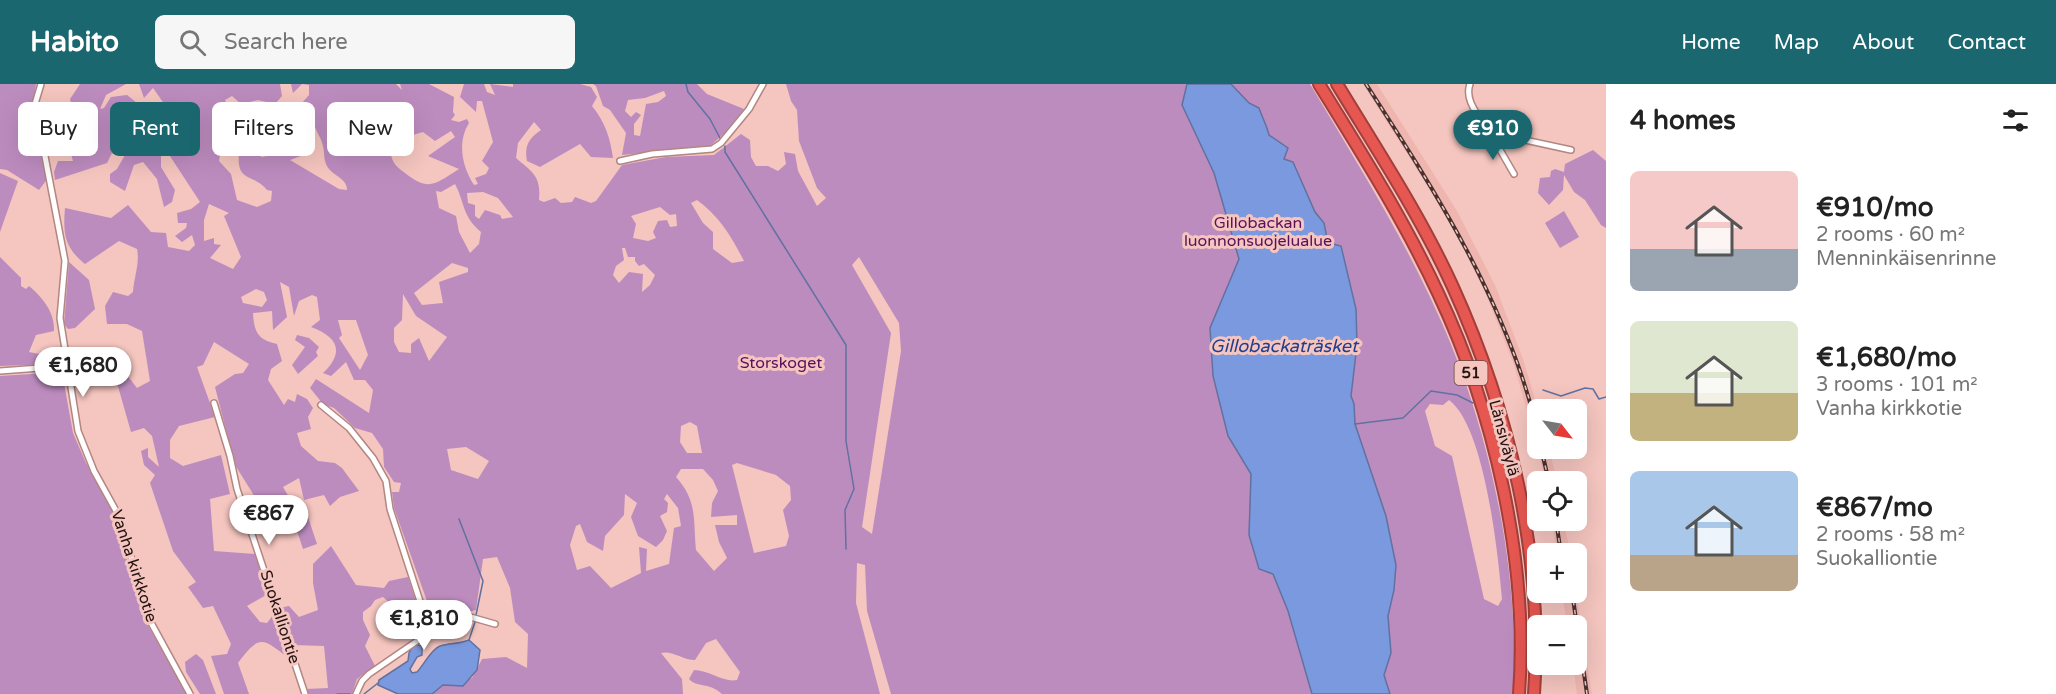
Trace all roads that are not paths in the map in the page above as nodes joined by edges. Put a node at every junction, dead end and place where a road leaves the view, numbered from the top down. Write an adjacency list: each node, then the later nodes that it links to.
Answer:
1 (41, 84): 12 (street, Vanha kirkkotie)
2 (763, 84): 10 (street)
3 (1318, 84): 21 (highway, Länsiväylä / 51)
4 (1337, 84): 22 (highway, Länsiväylä / 51)
5 (1470, 84): 6 (street)
6 (1502, 135): 7 (street); 11 (street)
7 (1563, 149): 8 (street); 9 (street)
8 (1571, 150)
9 (1562, 157)
10 (621, 162)
11 (1514, 174)
12 (67, 366): 13 (street); 18 (street, Vanha kirkkotie)
13 (0, 371)
14 (214, 404): 19 (street, Suokalliontie)
15 (321, 405): 17 (street)
16 (495, 624): 17 (street)
17 (430, 632): 20 (street)
18 (190, 694)
19 (305, 694)
20 (356, 694)
21 (1519, 694)
22 (1534, 694)

